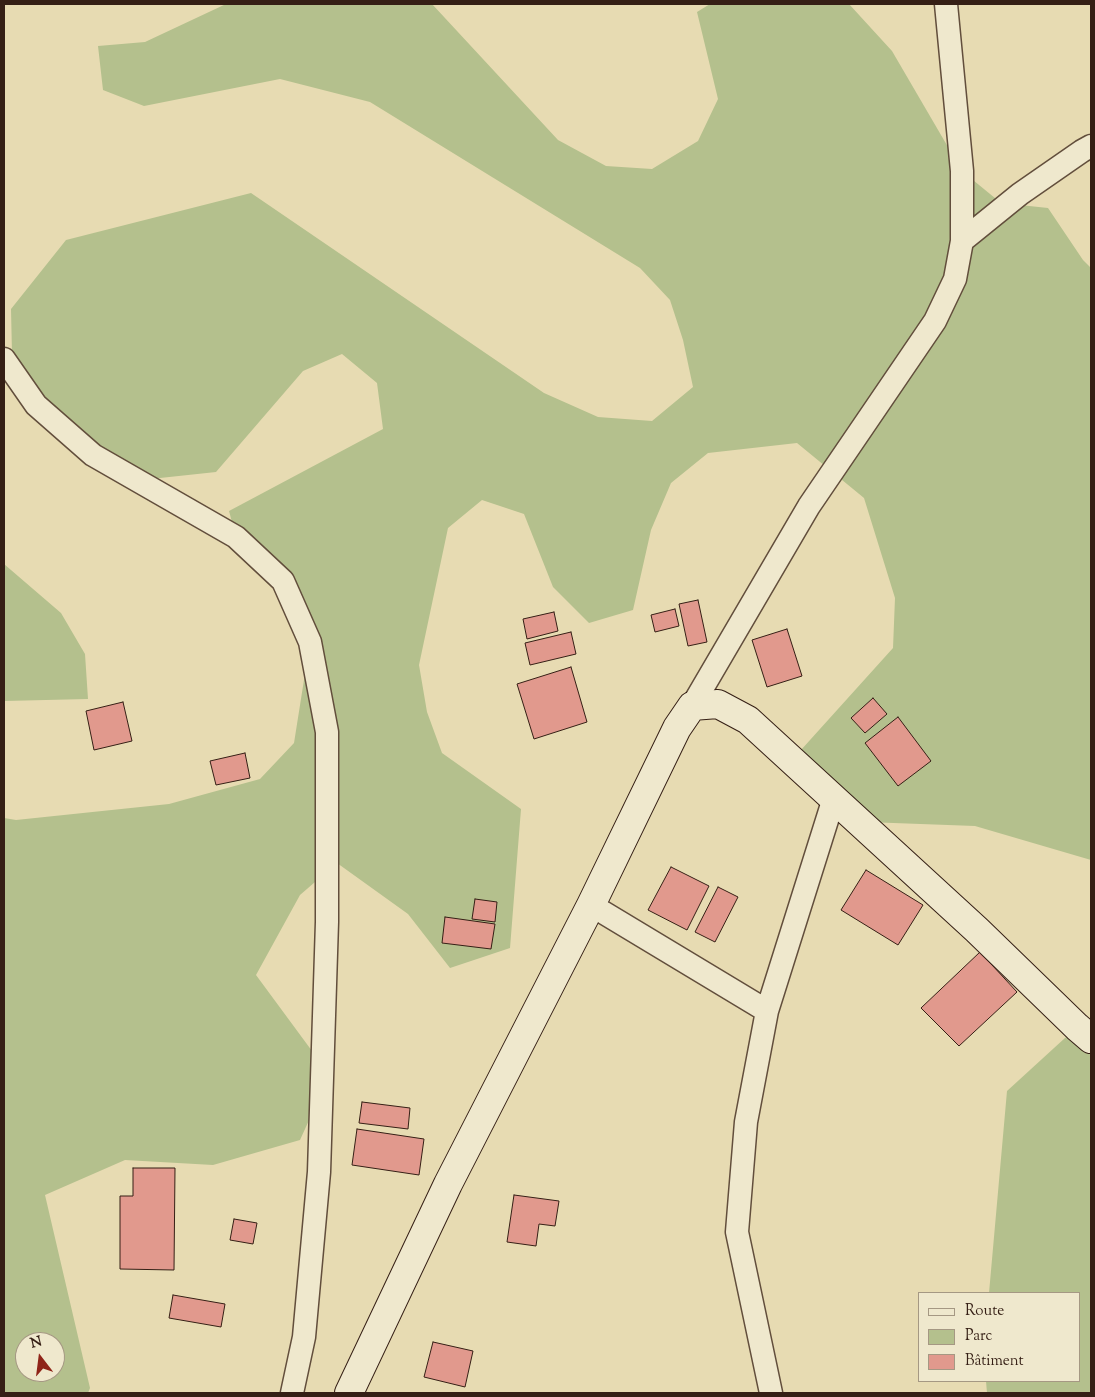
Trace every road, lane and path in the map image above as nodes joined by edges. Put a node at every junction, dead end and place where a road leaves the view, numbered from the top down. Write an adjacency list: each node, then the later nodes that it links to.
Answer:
1 (946, 4): 3 (street)
2 (1091, 146): 3 (street)
3 (962, 241): 5 (street)
4 (4, 359): 10 (street)
5 (692, 706): 6 (main road); 7 (main road)
6 (834, 798): 8 (street); 9 (main road)
7 (591, 906): 8 (street); 11 (main road)
8 (767, 1011): 12 (street)
9 (1091, 1039)
10 (292, 1393)
11 (349, 1393)
12 (771, 1393)

